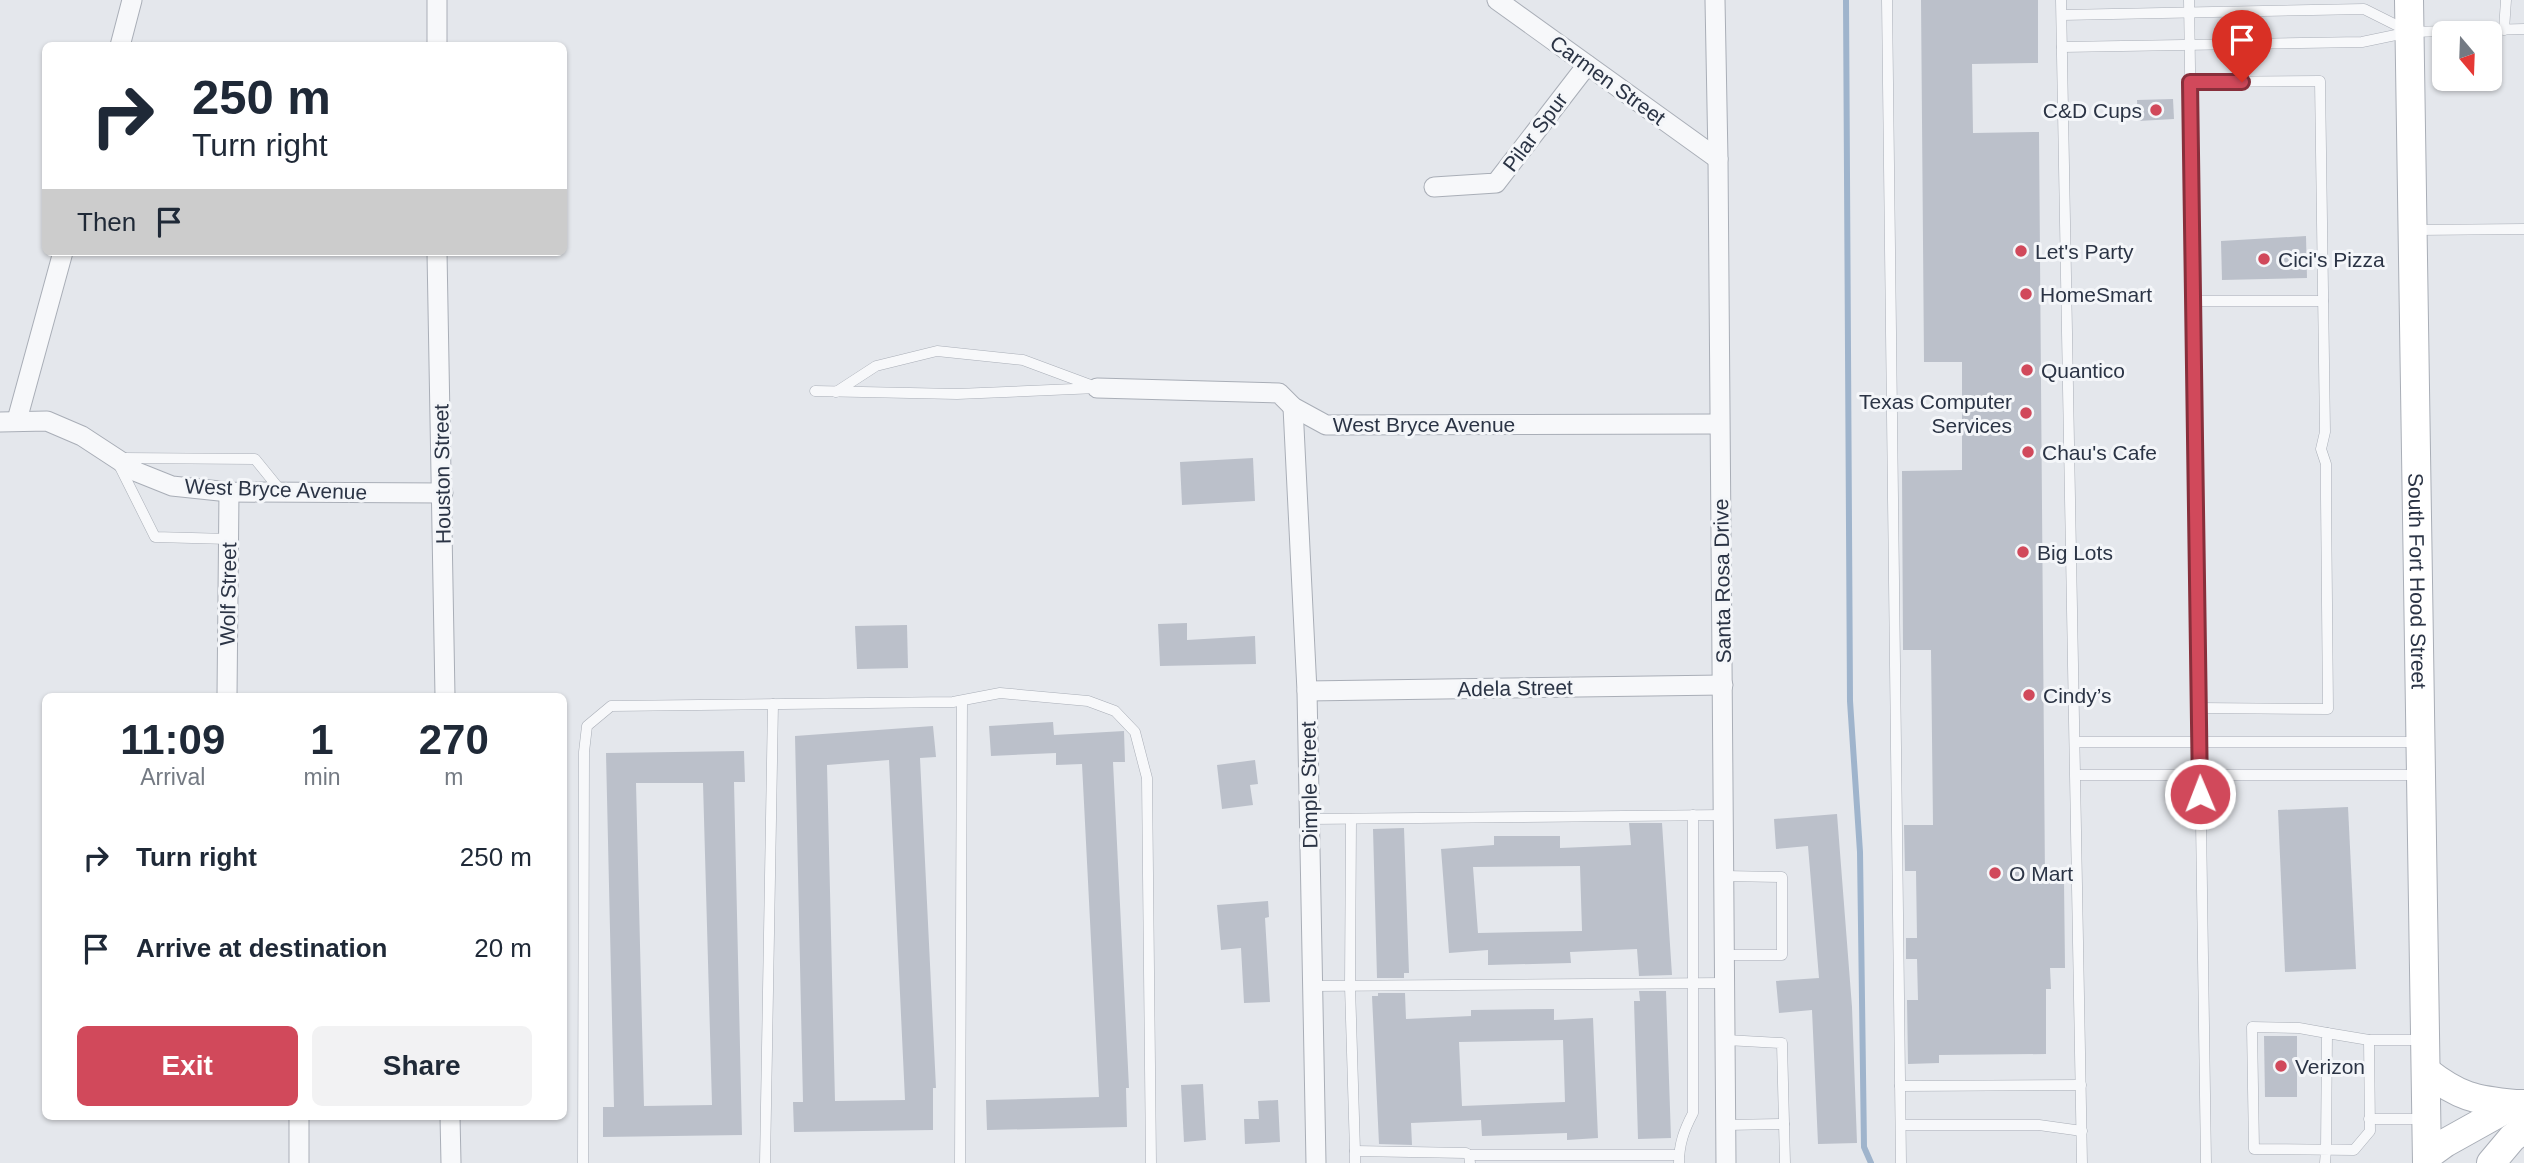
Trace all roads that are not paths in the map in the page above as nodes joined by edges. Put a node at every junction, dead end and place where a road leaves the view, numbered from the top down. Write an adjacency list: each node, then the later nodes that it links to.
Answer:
1 (132, 0): 15 (street)
2 (438, 0): 16 (street)
3 (1497, 0): 19 (street, Carmen Street)
4 (1715, 0): 21 (street, Santa Rosa Drive)
5 (1887, 0): 69 (lane)
6 (2061, 0): 11 (lane)
7 (2189, 0): 10 (lane)
8 (2409, 0): 14 (main road, South Fort Hood Street)
9 (2506, 0): 13 (lane)
10 (2189, 13): 11 (lane); 14 (lane); 17 (lane)
11 (2062, 15): 18 (lane)
12 (2524, 29): 13 (lane)
13 (2504, 30): 14 (lane)
14 (2410, 32): 17 (lane); 24 (main road, South Fort Hood Street)
15 (121, 42)
16 (437, 42)
17 (2189, 45): 18 (lane); 20 (lane)
18 (2062, 47): 47 (lane)
19 (1587, 65): 21 (street, Carmen Street); 22 (street, Pilar Spur)
20 (2190, 82): 27 (lane); 28 (lane)
21 (1718, 159): 34 (street, Santa Rosa Drive)
22 (1434, 187)
23 (2524, 229): 24 (lane)
24 (2413, 230): 49 (main road, South Fort Hood Street)
25 (62, 256): 33 (street)
26 (437, 256): 38 (street, Houston Street)
27 (2193, 301): 28 (lane); 46 (lane)
28 (2323, 302): 46 (lane)
29 (1097, 388): 31 (lane, West Bryce Avenue); 31 (lane, West Bryce Avenue); 32 (street, West Bryce Avenue)
30 (815, 391): 31 (lane, West Bryce Avenue)
31 (836, 392)
32 (1293, 407): 34 (street, West Bryce Avenue); 41 (street, Dimple Street)
33 (8, 421): 35 (street, West Bryce Avenue)
34 (1719, 424): 40 (street, Santa Rosa Drive)
35 (115, 458): 36 (street, West Bryce Avenue); 37 (lane); 39 (lane)
36 (229, 492): 37 (street, West Bryce Avenue); 39 (street, Wolf Street)
37 (282, 492): 38 (street, West Bryce Avenue)
38 (443, 492): 43 (street, Houston Street)
39 (229, 539): 42 (street, Wolf Street)
40 (1723, 685): 41 (street, Adela Street); 54 (street, Santa Rosa Drive)
41 (1307, 691): 56 (street, Dimple Street)
42 (227, 693)
43 (445, 693)
44 (961, 701): 45 (lane); 88 (lane); 89 (lane)
45 (773, 704): 86 (lane); 87 (lane)
46 (2199, 708): 48 (lane)
47 (2075, 742): 48 (lane); 50 (lane)
48 (2200, 742): 49 (lane); 51 (lane)
49 (2420, 743): 52 (main road, South Fort Hood Street)
50 (2076, 775): 51 (lane); 68 (lane)
51 (2200, 775): 52 (lane); 96 (lane)
52 (2421, 775): 66 (main road, South Fort Hood Street)
53 (1693, 815): 54 (lane); 55 (lane); 59 (lane)
54 (1724, 815): 57 (street, Santa Rosa Drive)
55 (1351, 818): 56 (lane); 62 (lane)
56 (1310, 819): 61 (street, Dimple Street)
57 (1724, 876): 58 (street, Santa Rosa Drive); 58 (lane)
58 (1725, 955): 60 (street, Santa Rosa Drive)
59 (1693, 983): 60 (lane); 62 (lane); 82 (lane)
60 (1725, 983): 64 (street, Santa Rosa Drive)
61 (1313, 986): 62 (lane); 90 (street, Dimple Street)
62 (1350, 986): 80 (lane)
63 (2327, 1033): 65 (lane); 79 (lane); 79 (lane)
64 (1726, 1040): 75 (lane); 76 (street, Santa Rosa Drive)
65 (2369, 1040): 66 (lane); 71 (lane)
66 (2425, 1041): 67 (main road, South Fort Hood Street)
67 (2426, 1071): 70 (main road); 72 (main road, South Fort Hood Street)
68 (2081, 1085): 69 (lane); 78 (lane)
69 (1900, 1086): 77 (lane)
70 (2521, 1112): 83 (main road); 98 (main road)
71 (2370, 1119): 72 (lane); 79 (lane)
72 (2426, 1119): 83 (main road, South Fort Hood Street)
73 (299, 1120): 84 (street)
74 (450, 1120): 85 (street)
75 (1784, 1124): 76 (lane); 93 (lane)
76 (1726, 1125): 92 (street, Santa Rosa Drive)
77 (1901, 1125): 78 (lane); 94 (lane)
78 (2082, 1131): 95 (lane)
79 (2326, 1150): 97 (lane)
80 (1355, 1151): 81 (lane); 91 (lane)
81 (1469, 1159): 82 (lane)
82 (1679, 1159)
83 (2427, 1160)
84 (299, 1163)
85 (451, 1163)
86 (583, 1163)
87 (765, 1163)
88 (960, 1163)
89 (1151, 1163)
90 (1316, 1163)
91 (1355, 1163)
92 (1726, 1163)
93 (1785, 1163)
94 (1901, 1163)
95 (2082, 1163)
96 (2206, 1163)
97 (2325, 1163)
98 (2491, 1163)

